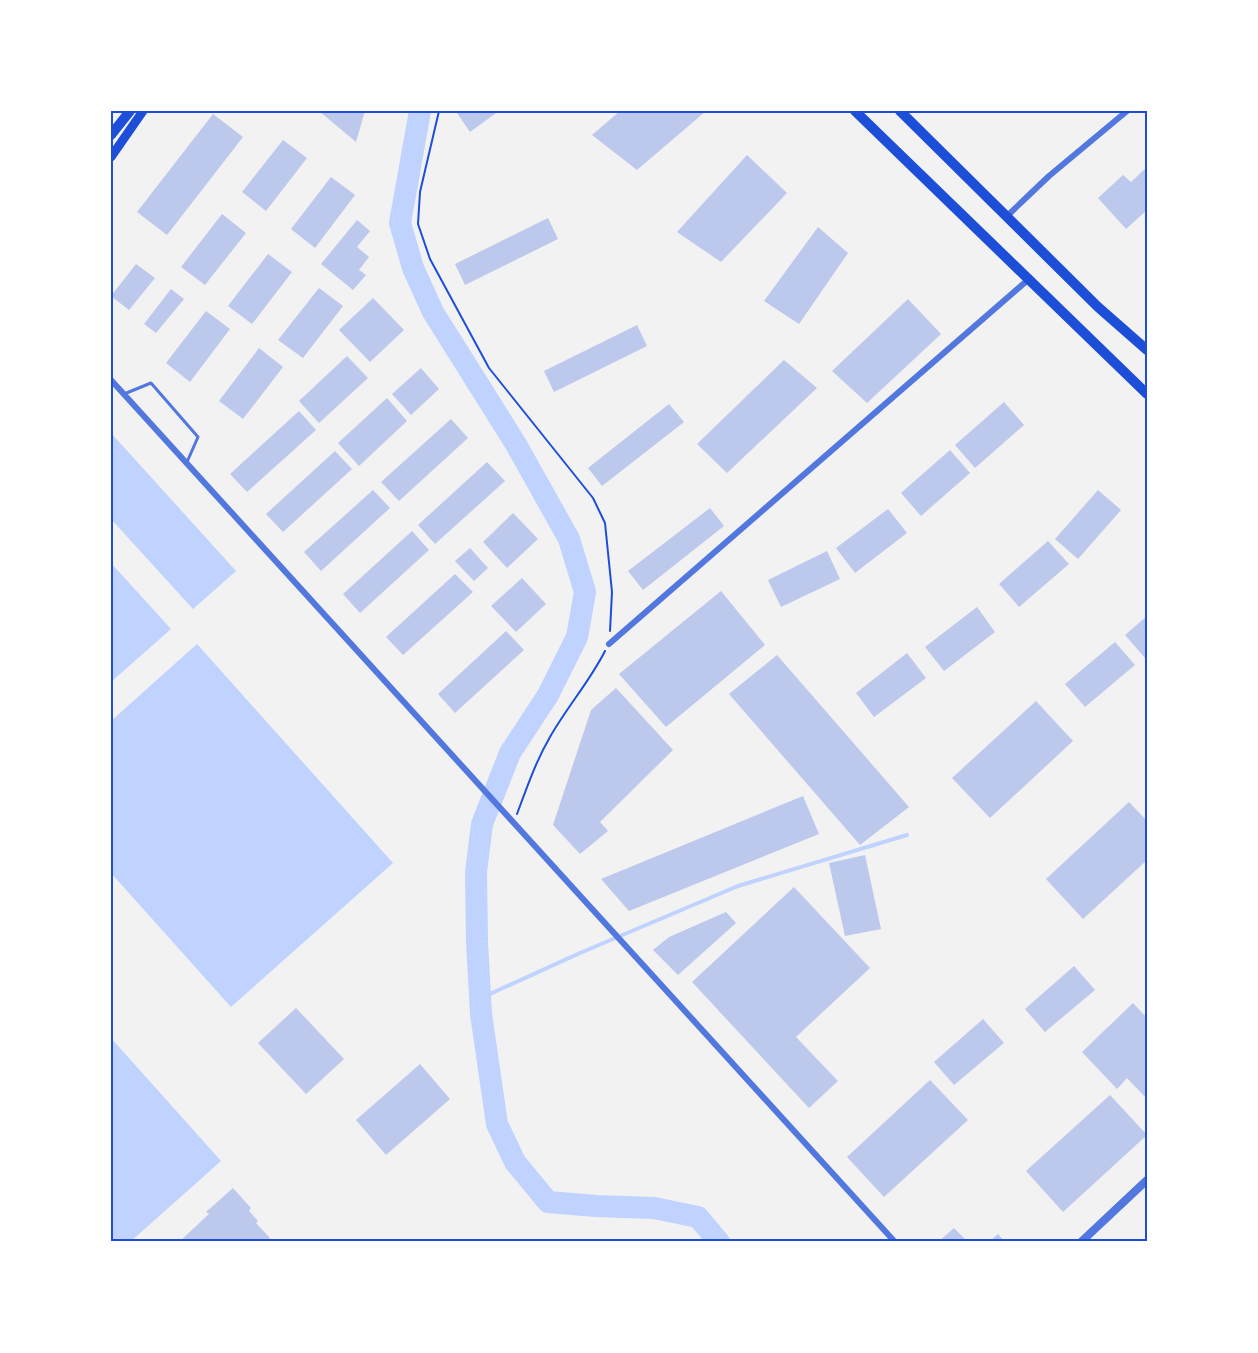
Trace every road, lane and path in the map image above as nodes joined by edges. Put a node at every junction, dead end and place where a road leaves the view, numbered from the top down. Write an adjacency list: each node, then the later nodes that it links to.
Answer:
1 (130, 111): 7 (main road)
2 (143, 111): 8 (main road)
3 (439, 111): 16 (path)
4 (855, 111): 10 (main road)
5 (900, 111): 9 (main road)
6 (1126, 111): 9 (street)
7 (111, 135)
8 (111, 157)
9 (1006, 216): 11 (main road)
10 (1029, 279): 14 (main road); 16 (street)
11 (1147, 350)
12 (111, 380): 13 (street)
13 (124, 394): 15 (street); 15 (lane)
14 (1147, 394)
15 (187, 463): 17 (street)
16 (609, 644): 17 (path)
17 (514, 822): 19 (street)
18 (1147, 1180): 20 (street)
19 (895, 1242)
20 (1081, 1242)

